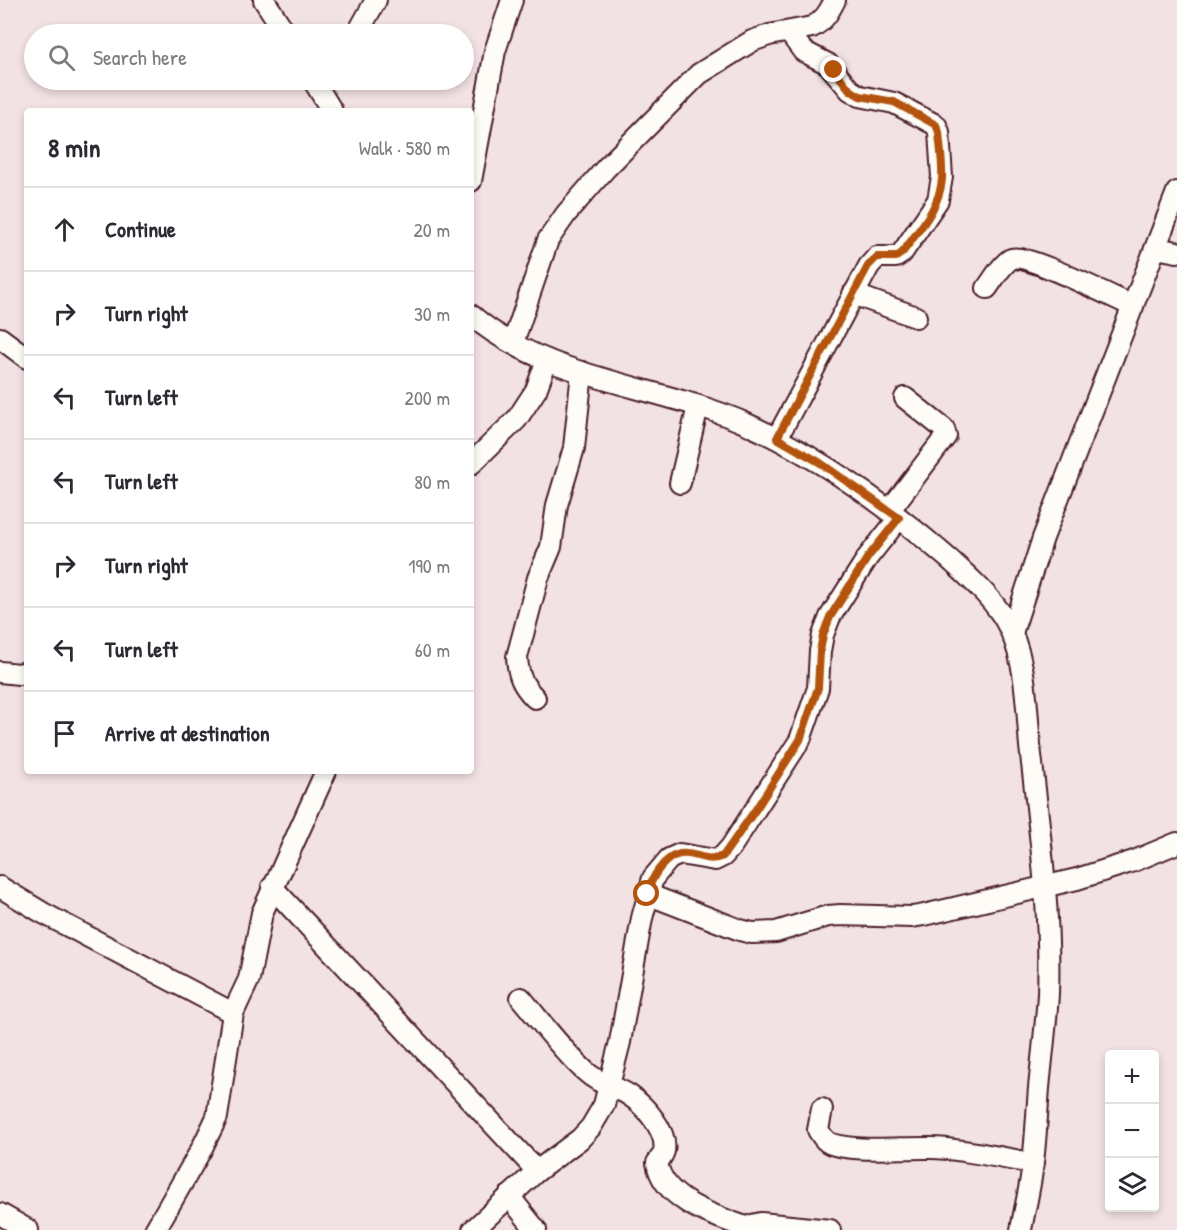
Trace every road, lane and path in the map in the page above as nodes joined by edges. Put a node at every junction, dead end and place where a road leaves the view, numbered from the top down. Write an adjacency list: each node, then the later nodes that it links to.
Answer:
1 (264, 0): 5 (street)
2 (376, 0): 6 (street)
3 (512, 0): 11 (street)
4 (835, 0): 7 (street)
5 (280, 24)
6 (363, 24)
7 (789, 32): 16 (street); 21 (street)
8 (319, 90): 10 (street)
9 (332, 90): 10 (street)
10 (328, 105)
11 (474, 165)
12 (1177, 192): 13 (street)
13 (1156, 248): 14 (street); 17 (street)
14 (1177, 252)
15 (987, 288): 17 (street)
16 (853, 294): 19 (street); 27 (street)
17 (1133, 306): 31 (street)
18 (474, 317): 21 (street)
19 (916, 317)
20 (0, 338): 22 (street)
21 (513, 343): 23 (street)
22 (24, 356)
23 (547, 360): 24 (street); 28 (street)
24 (582, 372): 26 (street); 34 (street)
25 (905, 398): 30 (street)
26 (698, 406): 27 (street); 29 (street)
27 (777, 438): 30 (street)
28 (474, 461)
29 (680, 483)
30 (894, 514): 31 (street); 40 (street)
31 (1012, 633): 39 (street)
32 (0, 672): 33 (street)
33 (24, 673)
34 (535, 698)
35 (319, 774): 38 (street)
36 (1177, 843): 39 (street)
37 (0, 887): 42 (street)
38 (272, 887): 42 (street); 46 (street)
39 (1044, 887): 40 (street); 45 (street)
40 (647, 894): 43 (street)
41 (521, 998): 43 (street)
42 (233, 1013): 51 (street)
43 (609, 1087): 46 (street); 49 (street)
44 (822, 1109): 45 (street)
45 (1033, 1162): 55 (street)
46 (537, 1171): 47 (street)
47 (509, 1196): 52 (street); 53 (street)
48 (0, 1214): 50 (street)
49 (747, 1229): 54 (street)
50 (27, 1230)
51 (155, 1230)
52 (473, 1230)
53 (536, 1230)
54 (830, 1230)
55 (1021, 1230)

